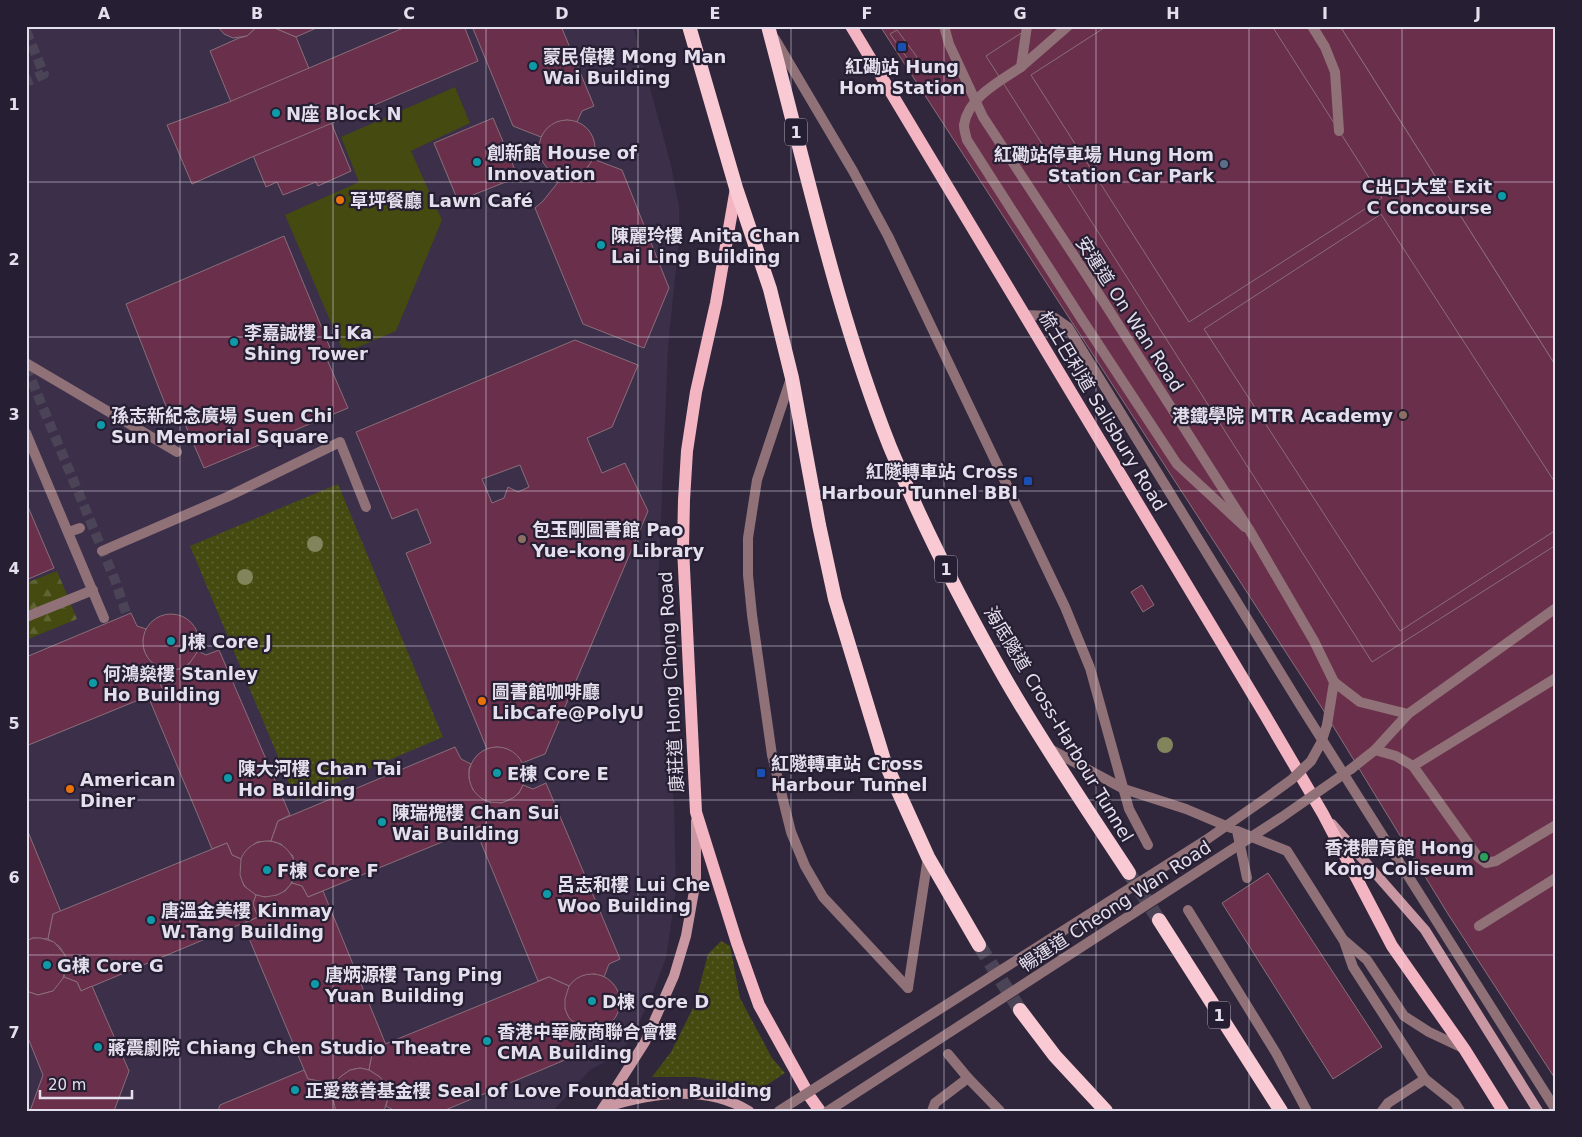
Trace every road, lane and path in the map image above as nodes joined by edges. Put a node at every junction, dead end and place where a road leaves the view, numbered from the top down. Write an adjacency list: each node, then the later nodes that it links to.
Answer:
1 (689, 26): 10 (highway, 康莊道 Hong Chong Road)
2 (851, 26): 11 (main road, 梳士巴利道 Salisbury Road)
3 (944, 26): 18 (street, 安運道 On Wan Road)
4 (1027, 26): 8 (street)
5 (1067, 26): 8 (street)
6 (1312, 26): 9 (street)
7 (768, 27): 28 (highway, 海底隧道 Cross-Harbour Tunnel / 1); 31 (street)
8 (1021, 67): 18 (street)
9 (1339, 131)
10 (736, 188): 13 (highway); 32 (main road, 康莊道 Hong Chong Road)
11 (1024, 315): 33 (main road, 梳士巴利道 Salisbury Road); 52 (street)
12 (26, 363): 15 (street)
13 (792, 378): 37 (highway); 37 (street)
14 (26, 433): 19 (street)
15 (176, 452)
16 (366, 507): 20 (street)
17 (80, 528): 19 (street)
18 (1250, 531): 26 (street, 安運道 On Wan Road)
19 (69, 532): 21 (street)
20 (102, 551)
21 (92, 590): 23 (street); 24 (street)
22 (1556, 608): 27 (street, 暢運道 Cheong Wan Road)
23 (26, 617)
24 (104, 618)
25 (1556, 678): 30 (street)
26 (1334, 682): 27 (street); 54 (street, 暢運道 Cheong Wan Road, bridge)
27 (1408, 714): 29 (street, 暢運道 Cheong Wan Road)
28 (1047, 747): 31 (street); 38 (highway, 海底隧道 Cross-Harbour Tunnel / 1)
29 (1375, 750): 30 (street); 56 (street, 暢運道 Cheong Wan Road, bridge)
30 (1413, 766): 34 (street)
31 (1124, 789): 35 (street); 36 (street)
32 (696, 812): 51 (main road); 55 (main road, 康莊道 Hong Chong Road)
33 (1323, 814): 47 (main road, 梳士巴利道 Salisbury Road); 65 (main road, 梳士巴利道 Salisbury Road)
34 (1556, 825)
35 (1237, 831): 39 (street); 44 (street)
36 (1148, 845)
37 (928, 857): 45 (highway)
38 (1129, 873)
39 (1247, 878)
40 (1556, 878): 43 (street)
41 (1188, 910): 61 (street)
42 (1158, 920): 60 (highway, 1)
43 (1479, 926)
44 (1344, 941): 47 (street); 50 (street)
45 (979, 945)
46 (1020, 1010): 59 (highway)
47 (1465, 1050): 64 (main road, 梳士巴利道 Salisbury Road)
48 (948, 1054): 49 (street)
49 (968, 1078): 57 (street); 58 (street)
50 (1424, 1079): 62 (street); 63 (street)
51 (603, 1109): 53 (main road)
52 (1556, 1110)
53 (749, 1111)
54 (779, 1111)
55 (820, 1111)
56 (828, 1111)
57 (932, 1111)
58 (1000, 1111)
59 (1106, 1111)
60 (1281, 1111)
61 (1307, 1111)
62 (1382, 1111)
63 (1460, 1111)
64 (1503, 1111)
65 (1538, 1111)

